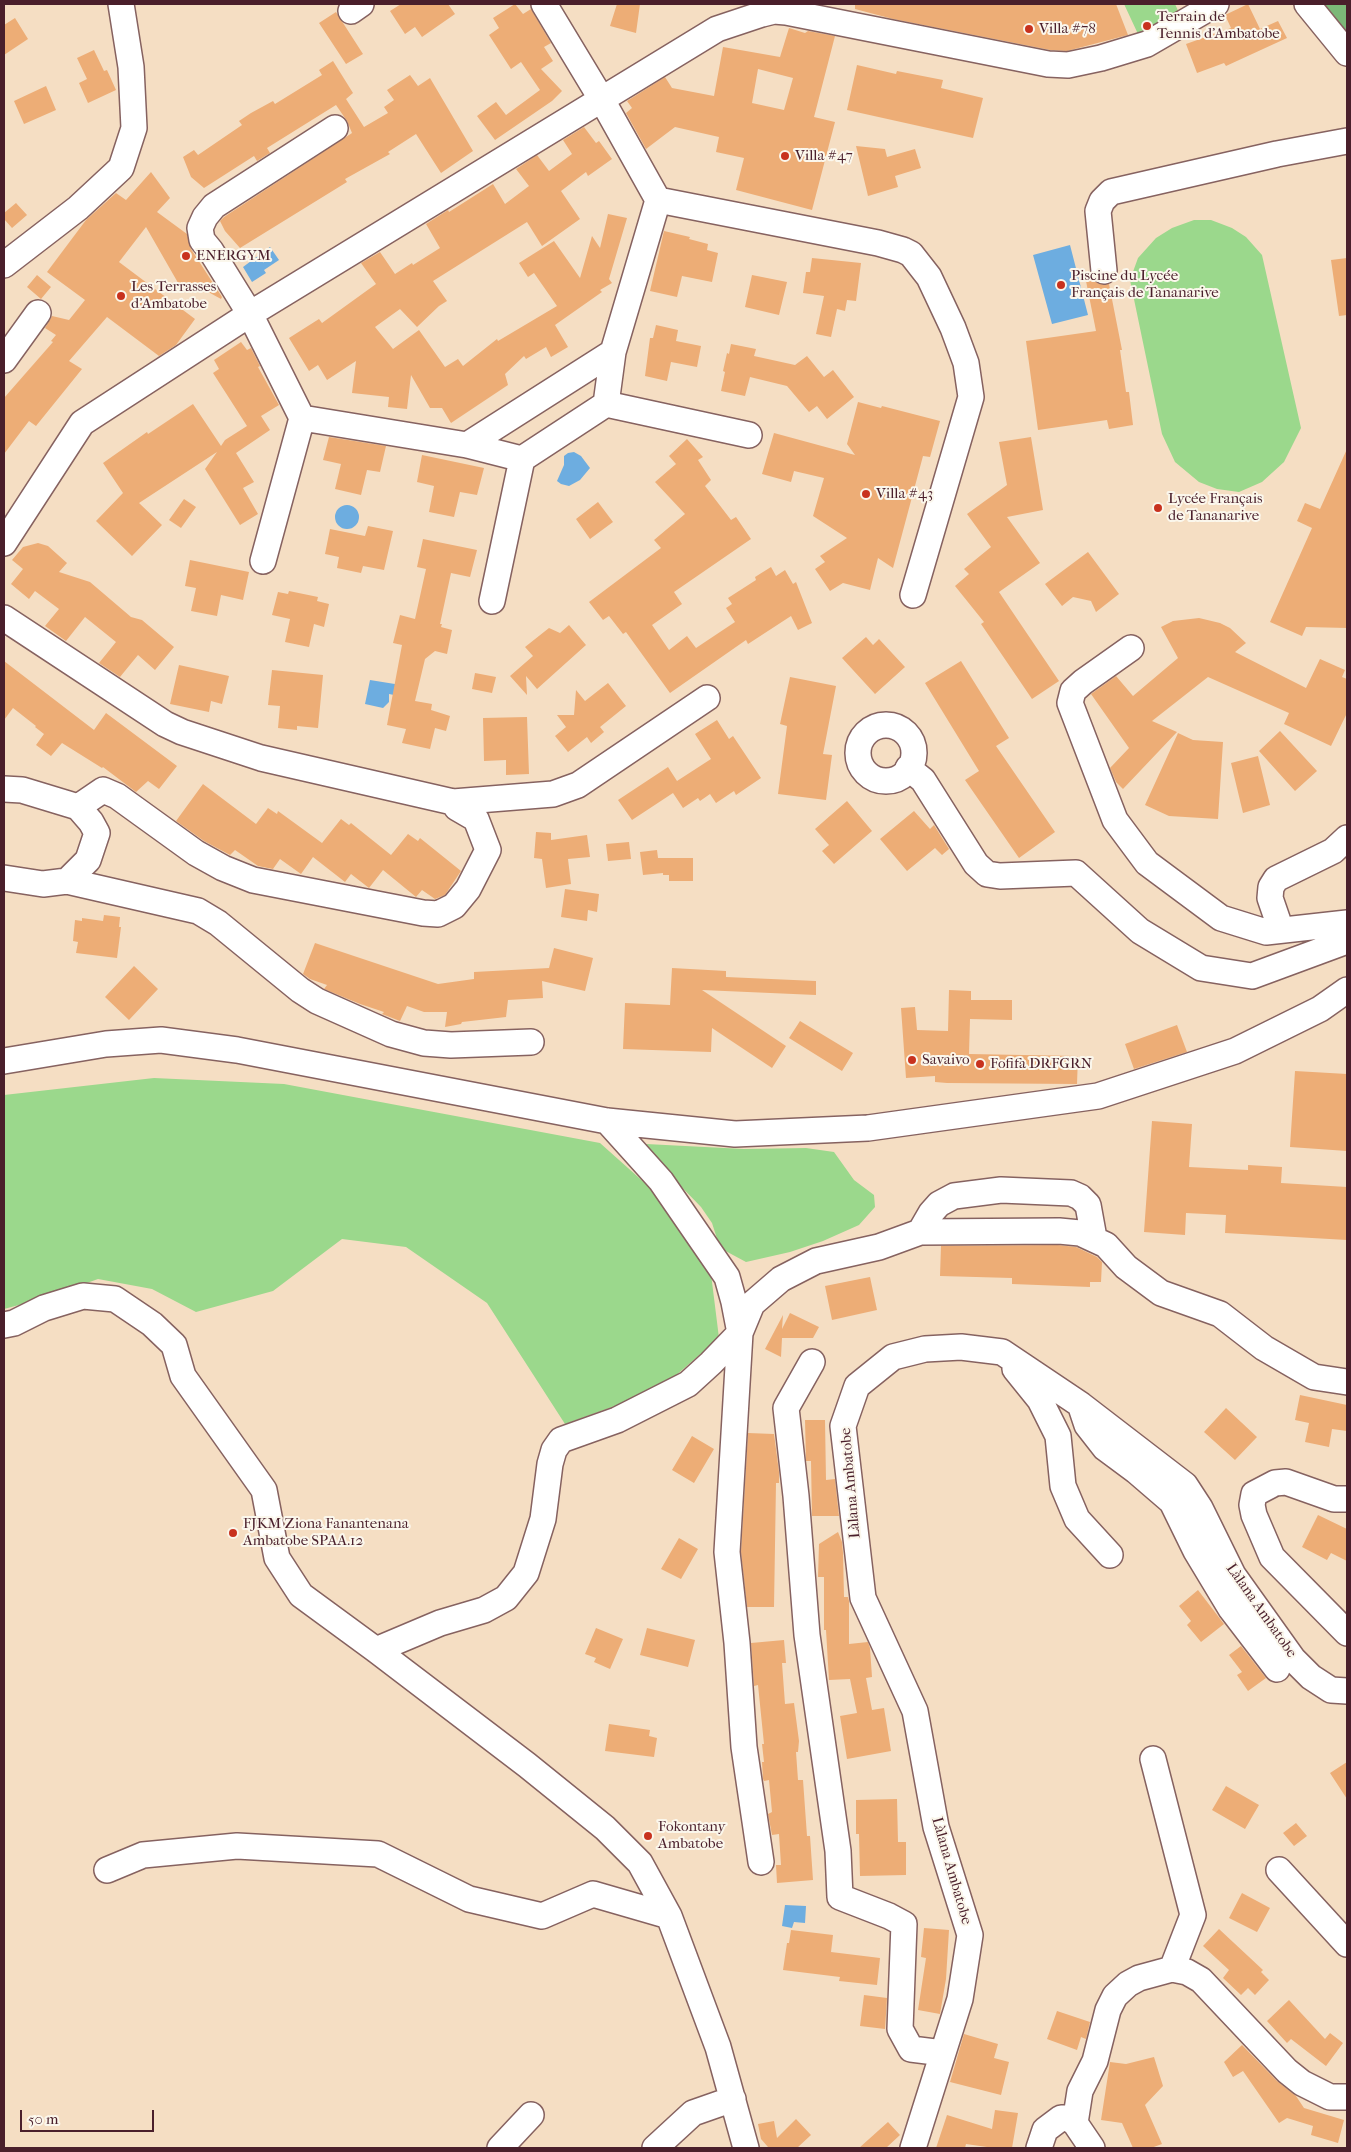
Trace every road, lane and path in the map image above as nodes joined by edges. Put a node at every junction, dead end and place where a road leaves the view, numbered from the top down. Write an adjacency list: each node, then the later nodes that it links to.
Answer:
1 (121, 4): 11 (street)
2 (544, 4): 7 (street)
3 (1216, 4): 5 (street)
4 (1307, 4): 6 (street)
5 (774, 8): 7 (street)
6 (1347, 53)
7 (602, 100): 10 (street); 14 (street)
8 (335, 128): 14 (street)
9 (1347, 141): 12 (street)
10 (658, 200): 15 (street); 24 (street)
11 (4, 265)
12 (1104, 271)
13 (38, 313): 16 (street)
14 (250, 314): 18 (street); 22 (street)
15 (613, 352): 17 (street); 20 (street)
16 (4, 360)
17 (606, 404): 19 (street); 21 (street)
18 (302, 418): 20 (street); 23 (street)
19 (749, 435)
20 (467, 445): 21 (street)
21 (522, 459): 25 (street)
22 (4, 543)
23 (263, 562)
24 (914, 595)
25 (492, 601)
26 (4, 618): 31 (street)
27 (1131, 648): 37 (street)
28 (707, 698): 31 (street)
29 (908, 768): 38 (street)
30 (4, 789): 32 (street)
31 (453, 802): 32 (street)
32 (78, 807): 35 (street)
33 (1347, 838): 37 (street)
34 (4, 878): 35 (street)
35 (67, 881): 40 (street)
36 (1347, 923): 37 (street)
37 (1281, 930)
38 (1347, 941)
39 (1347, 990): 42 (street)
40 (531, 1042)
41 (4, 1061): 42 (street)
42 (607, 1121): 48 (street)
43 (1001, 1190): 44 (street); 45 (street); 46 (street)
44 (995, 1231): 45 (street); 46 (street)
45 (920, 1232): 48 (street)
46 (1094, 1238): 51 (street)
47 (4, 1325): 56 (street)
48 (740, 1333): 56 (street); 60 (street)
49 (1002, 1352): 52 (street, Làlana Ambatobe); 54 (street); 66 (street, Làlana Ambatobe)
50 (812, 1362): 66 (street)
51 (1347, 1382)
52 (1081, 1405): 57 (street); 58 (street, Làlana Ambatobe)
53 (1347, 1499): 55 (street)
54 (1110, 1555)
55 (1347, 1633)
56 (376, 1650): 63 (street)
57 (1276, 1669)
58 (1347, 1691)
59 (1153, 1759): 65 (street)
60 (761, 1862)
61 (107, 1870): 63 (street)
62 (1279, 1870): 64 (street)
63 (669, 1916): 67 (street)
64 (1347, 1944)
65 (1172, 1969): 68 (street); 70 (street)
66 (943, 2053): 74 (street, Làlana Ambatobe)
67 (733, 2099): 72 (street); 73 (street)
68 (1346, 2099)
69 (531, 2115): 71 (street)
70 (1075, 2123): 75 (street); 76 (street)
71 (500, 2148)
72 (654, 2148)
73 (746, 2148)
74 (913, 2148)
75 (1039, 2148)
76 (1092, 2148)

